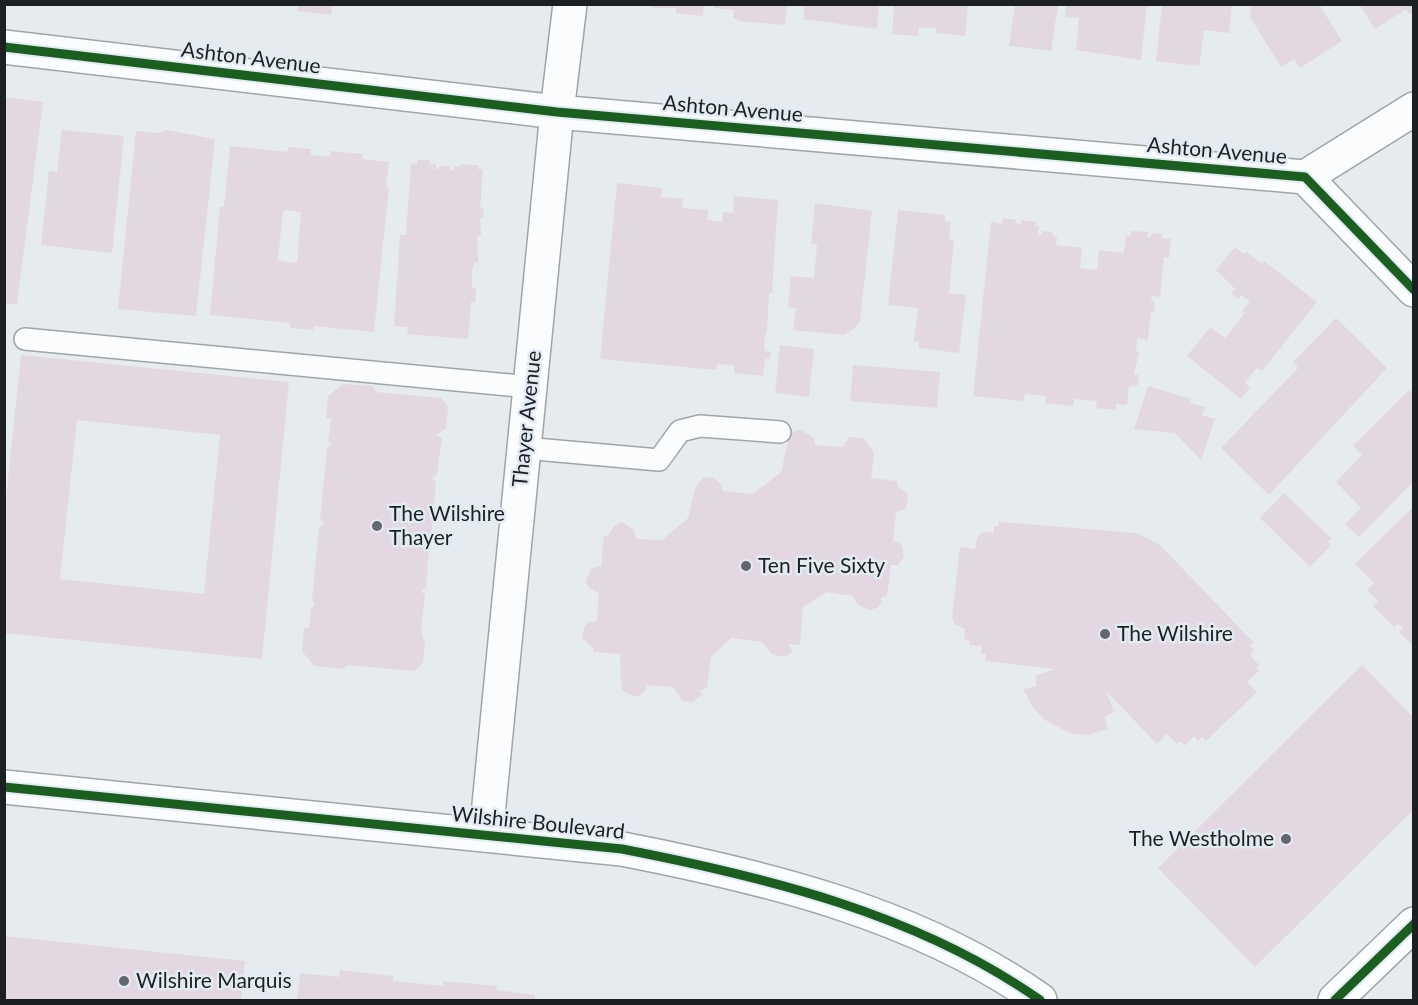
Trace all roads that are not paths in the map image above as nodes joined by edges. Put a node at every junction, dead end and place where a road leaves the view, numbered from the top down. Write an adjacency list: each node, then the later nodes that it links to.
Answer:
1 (570, 4): 4 (street, Thayer Avenue)
2 (4, 47): 4 (street, Ashton Avenue)
3 (1413, 109): 5 (street)
4 (557, 112): 5 (street, Ashton Avenue); 8 (street, Thayer Avenue)
5 (1305, 177): 6 (street, Ashton Avenue)
6 (1413, 290)
7 (25, 339): 8 (lane)
8 (530, 387): 10 (street, Thayer Avenue)
9 (780, 432): 10 (lane)
10 (524, 448): 12 (street, Thayer Avenue)
11 (4, 787): 12 (street, Wilshire Boulevard)
12 (486, 835): 14 (street, Wilshire Boulevard)
13 (1413, 924): 15 (street)
14 (1040, 1000)
15 (1335, 1000)

